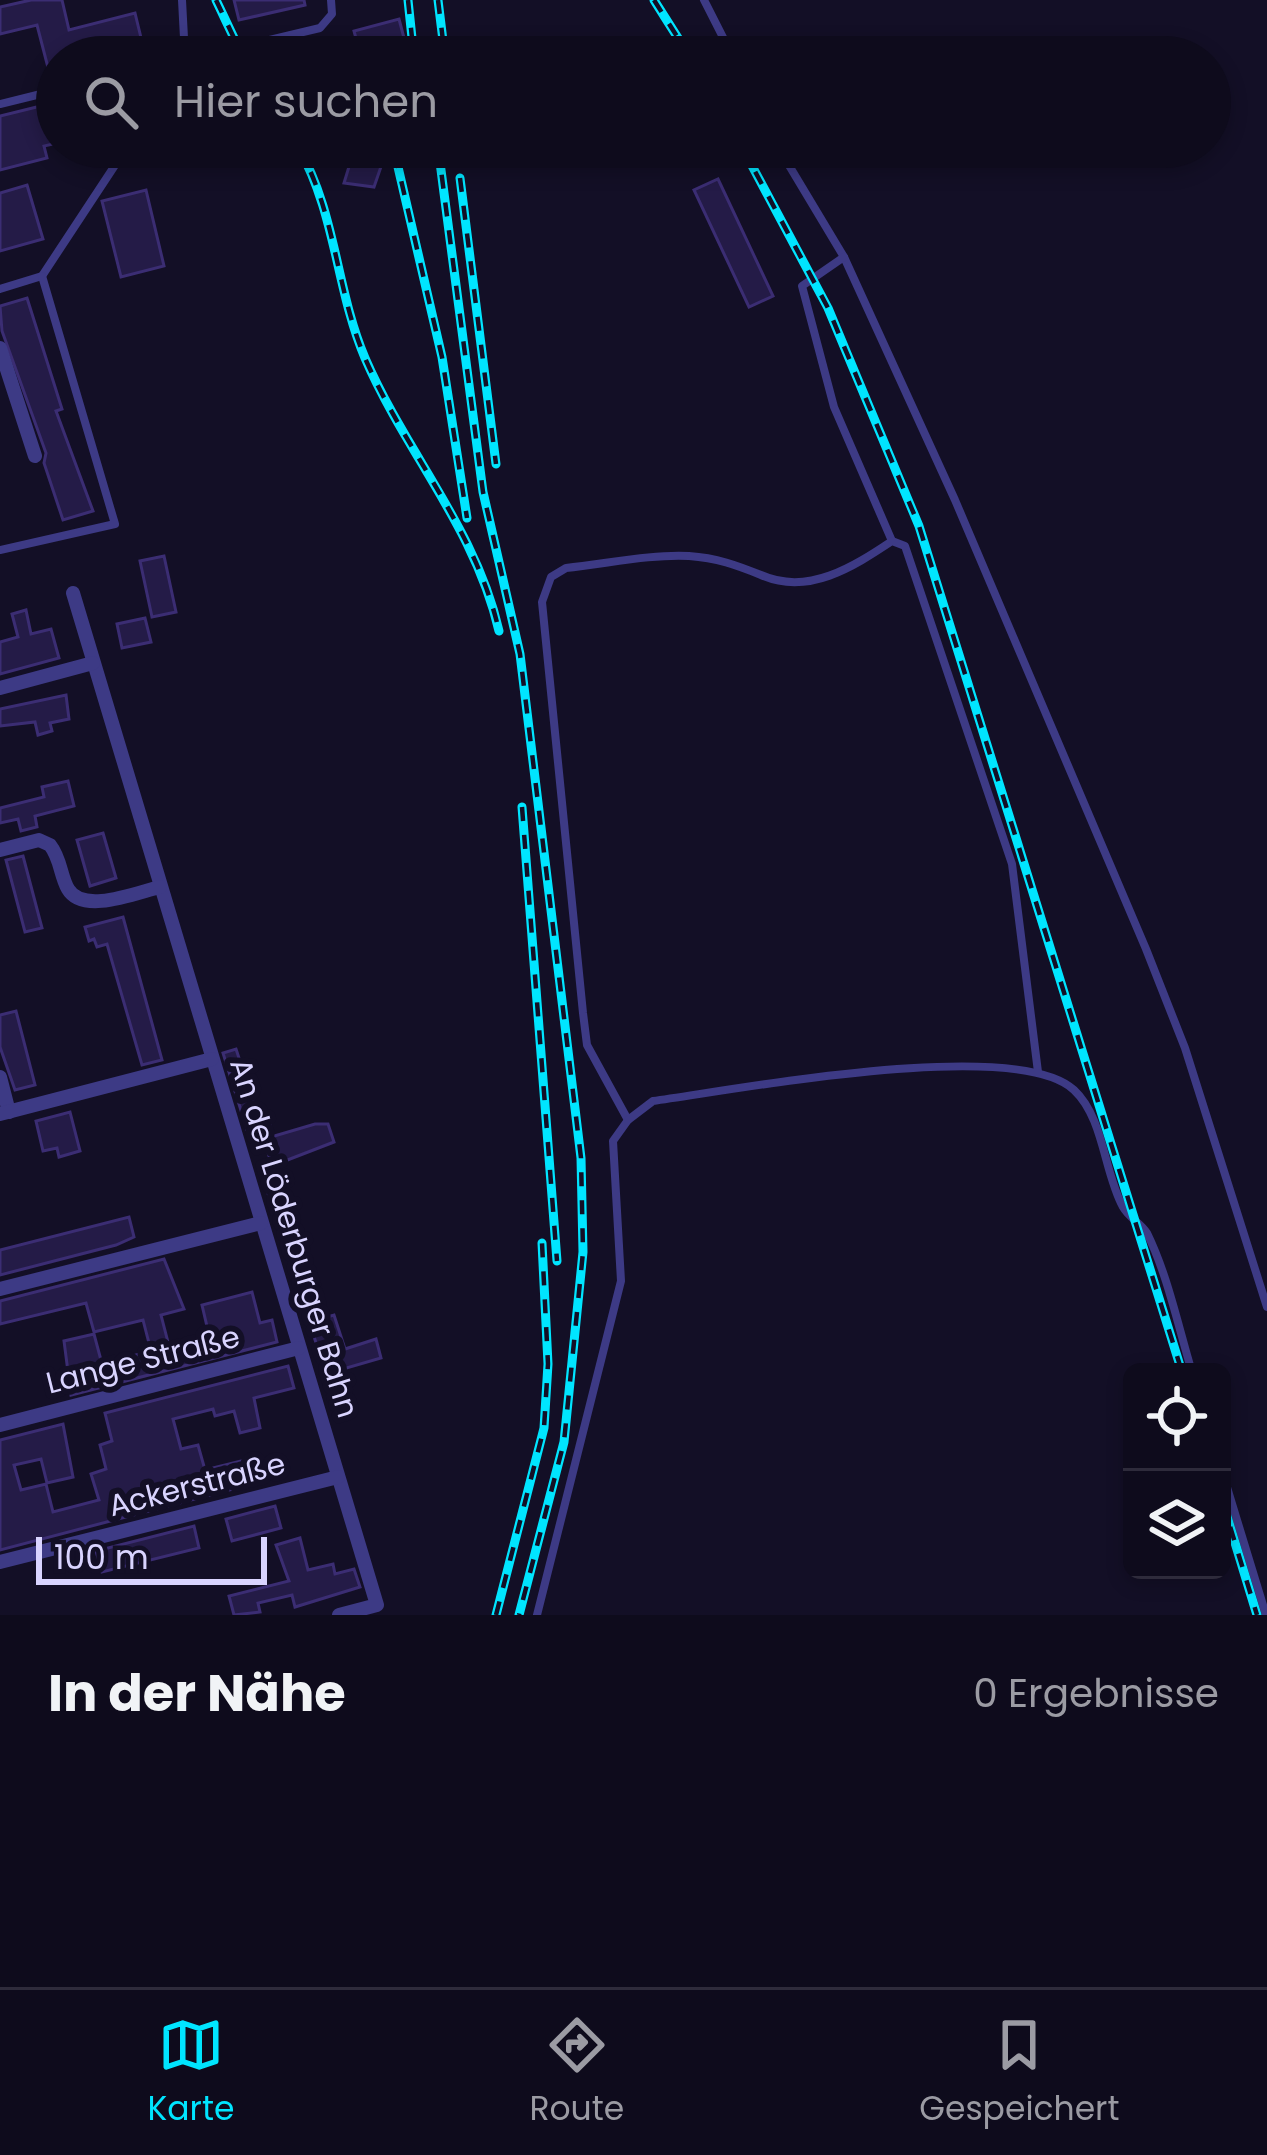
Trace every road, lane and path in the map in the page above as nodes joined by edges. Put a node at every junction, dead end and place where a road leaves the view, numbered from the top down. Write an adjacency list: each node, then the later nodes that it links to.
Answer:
1 (182, 0): 4 (lane)
2 (331, 0): 5 (lane)
3 (704, 0): 6 (lane)
4 (184, 36)
5 (286, 36)
6 (722, 36)
7 (36, 95): 8 (lane)
8 (0, 104)
9 (114, 168): 12 (lane)
10 (791, 168): 11 (lane)
11 (844, 257): 16 (lane); 30 (lane)
12 (42, 277): 13 (lane); 17 (lane)
13 (0, 289)
14 (0, 348): 15 (street)
15 (34, 456)
16 (892, 541): 24 (lane); 27 (lane)
17 (0, 550)
18 (73, 593): 19 (street, An der Löderburger Bahn)
19 (93, 663): 20 (street); 22 (street, An der Löderburger Bahn)
20 (0, 688)
21 (0, 850): 22 (street)
22 (160, 887): 23 (street, An der Löderburger Bahn)
23 (212, 1059): 26 (street); 28 (street, An der Löderburger Bahn)
24 (1038, 1072): 27 (lane); 32 (lane)
25 (0, 1077): 26 (street)
26 (4, 1113)
27 (628, 1120): 38 (lane)
28 (261, 1223): 29 (street); 31 (street, An der Löderburger Bahn)
29 (0, 1289)
30 (1267, 1307)
31 (299, 1348): 33 (street, Lange Straße); 34 (street, An der Löderburger Bahn)
32 (1189, 1363)
33 (0, 1424)
34 (338, 1478): 36 (street, Ackerstraße); 37 (street, An der Löderburger Bahn)
35 (1231, 1501): 39 (lane)
36 (0, 1562)
37 (339, 1615)
38 (537, 1615)
39 (1266, 1615)

